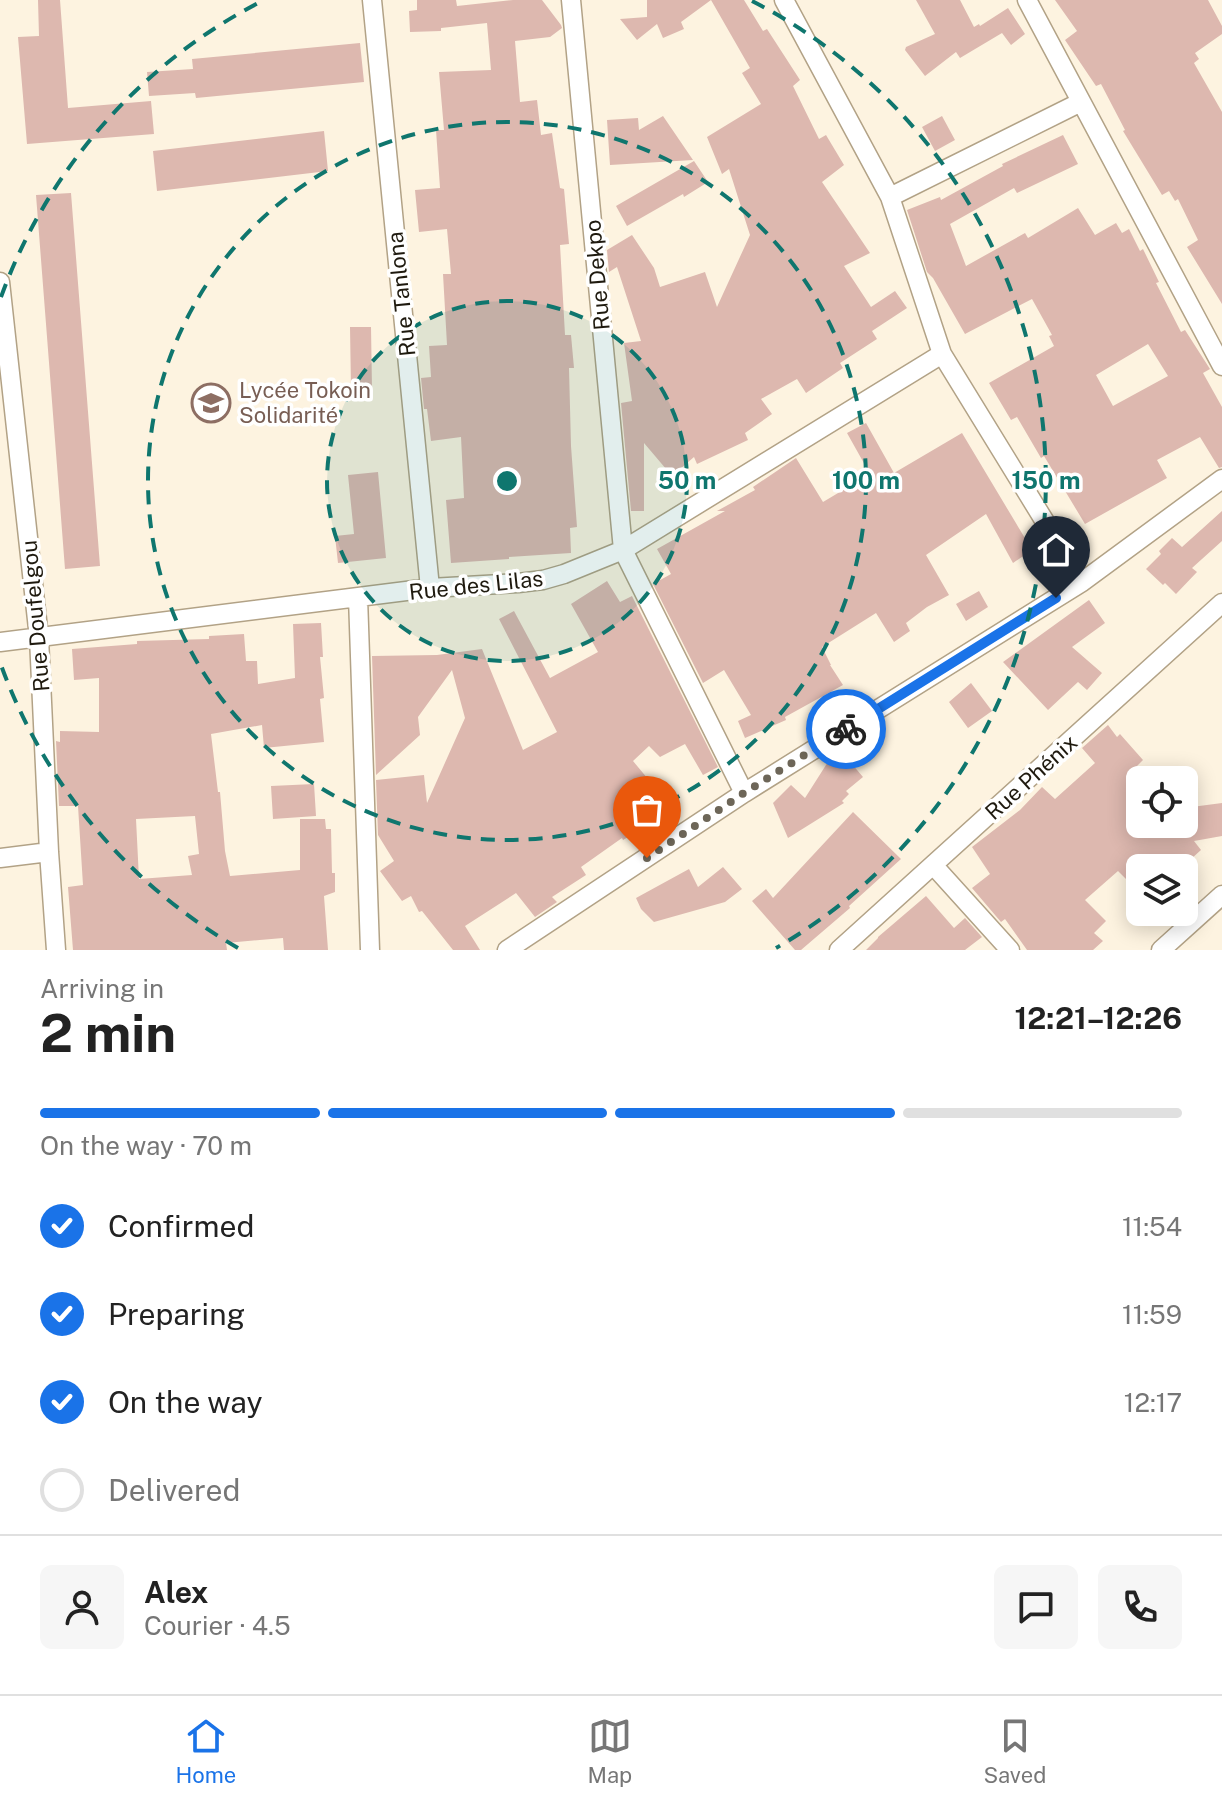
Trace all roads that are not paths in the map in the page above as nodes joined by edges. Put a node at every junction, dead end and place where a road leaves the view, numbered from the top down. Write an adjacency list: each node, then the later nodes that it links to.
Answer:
1 (372, 0): 13 (street, Rue Tanlona)
2 (571, 0): 11 (street, Rue Dekpo)
3 (784, 0): 6 (street)
4 (1027, 0): 5 (street)
5 (1081, 102): 6 (street); 9 (street)
6 (890, 197): 8 (street)
7 (0, 282): 16 (street, Rue Doufelgou)
8 (942, 354): 11 (street, Rue des Lilas); 12 (street)
9 (1222, 366)
10 (1222, 479): 12 (street)
11 (623, 550): 13 (street, Rue des Lilas); 18 (street)
12 (1082, 582): 18 (street)
13 (430, 588): 14 (street, Rue des Lilas)
14 (358, 597): 16 (street, Rue des Lilas); 24 (street)
15 (1222, 603): 21 (street, Rue Phénix)
16 (39, 638): 17 (street, Rue des Lilas); 19 (street, Rue Doufelgou)
17 (0, 642)
18 (744, 793): 25 (street)
19 (49, 852): 20 (street); 23 (street, Rue Doufelgou)
20 (0, 858)
21 (934, 866): 26 (street, Rue Phénix); 27 (street)
22 (1222, 895): 28 (street)
23 (56, 950)
24 (370, 950)
25 (507, 950)
26 (839, 950)
27 (1010, 950)
28 (1161, 950)

